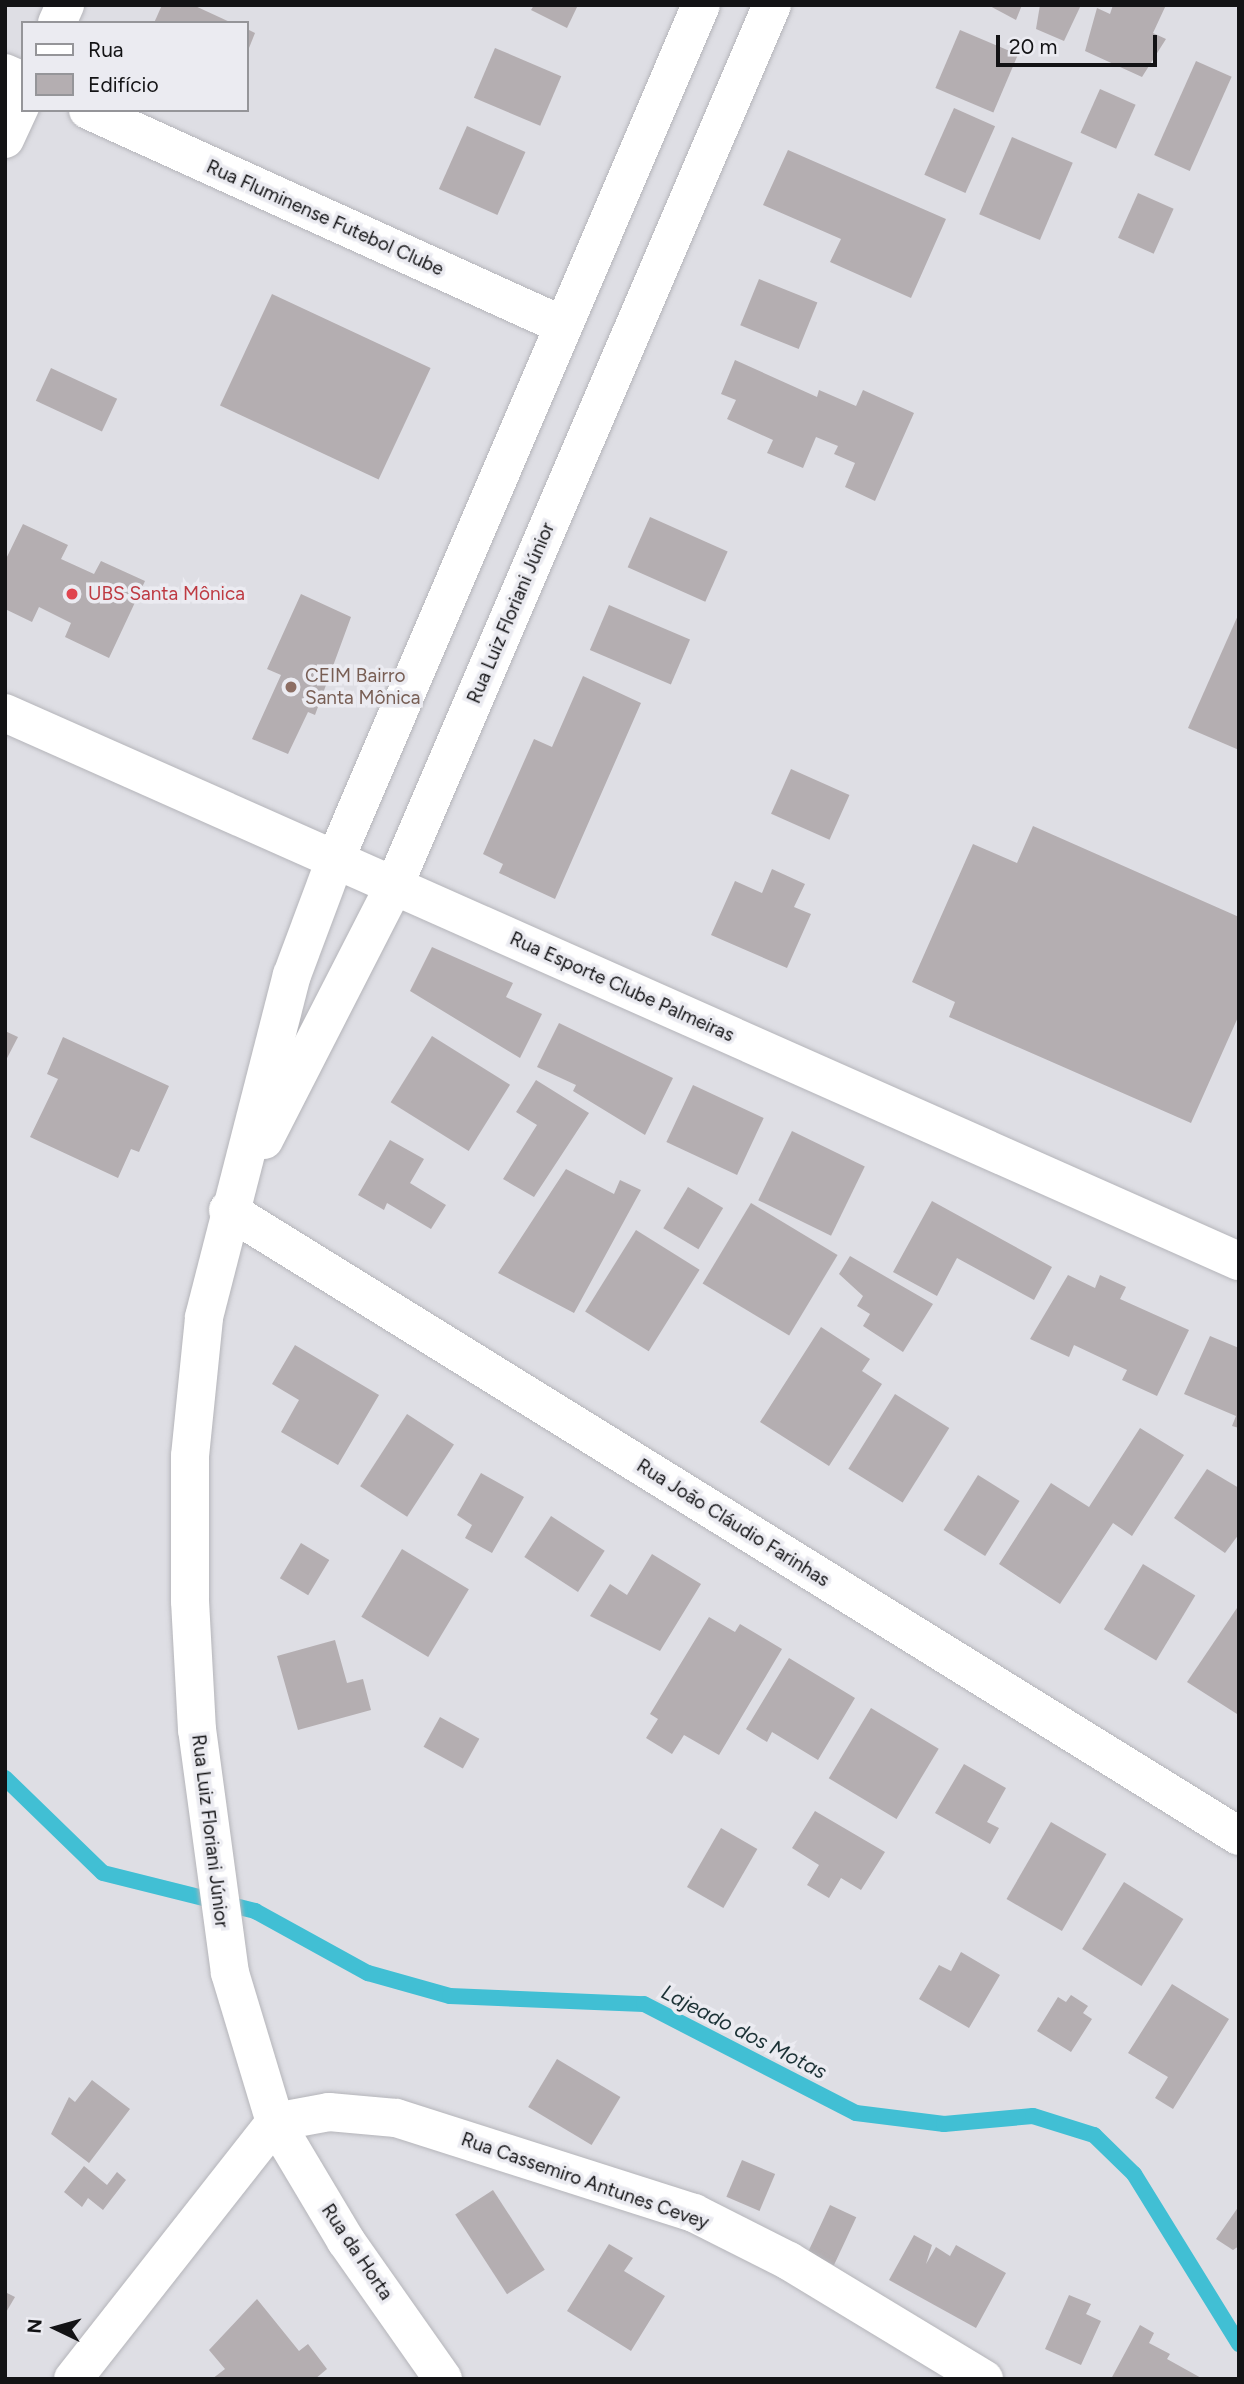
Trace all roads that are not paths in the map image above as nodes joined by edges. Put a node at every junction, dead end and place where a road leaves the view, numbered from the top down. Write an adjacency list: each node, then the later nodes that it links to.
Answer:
1 (65, 5): 4 (street)
2 (701, 5): 10 (street, Rua Luiz Floriani Júnior)
3 (772, 5): 13 (street, Rua Luiz Floriani Júnior)
4 (58, 21)
5 (5, 73): 6 (street)
6 (21, 80)
7 (21, 104): 9 (street)
8 (92, 112): 10 (street, Rua Fluminense Futebol Clube)
9 (5, 139)
10 (562, 325): 12 (street, Rua Luiz Floriani Júnior)
11 (5, 713): 12 (street, Rua Esporte Clube Palmeiras)
12 (334, 860): 13 (street, Rua Esporte Clube Palmeiras); 14 (street, Rua Luiz Floriani Júnior)
13 (394, 886): 14 (street, Rua Luiz Floriani Júnior); 15 (street, Rua Esporte Clube Palmeiras)
14 (228, 1210): 16 (street, Rua João Cláudio Farinhas); 17 (street, Rua Luiz Floriani Júnior)
15 (1239, 1261)
16 (1239, 1836)
17 (275, 2122): 18 (street); 19 (street, Rua da Horta); 20 (street, Rua Cassemiro Antunes Cevey)
18 (73, 2379)
19 (443, 2379)
20 (984, 2379)

